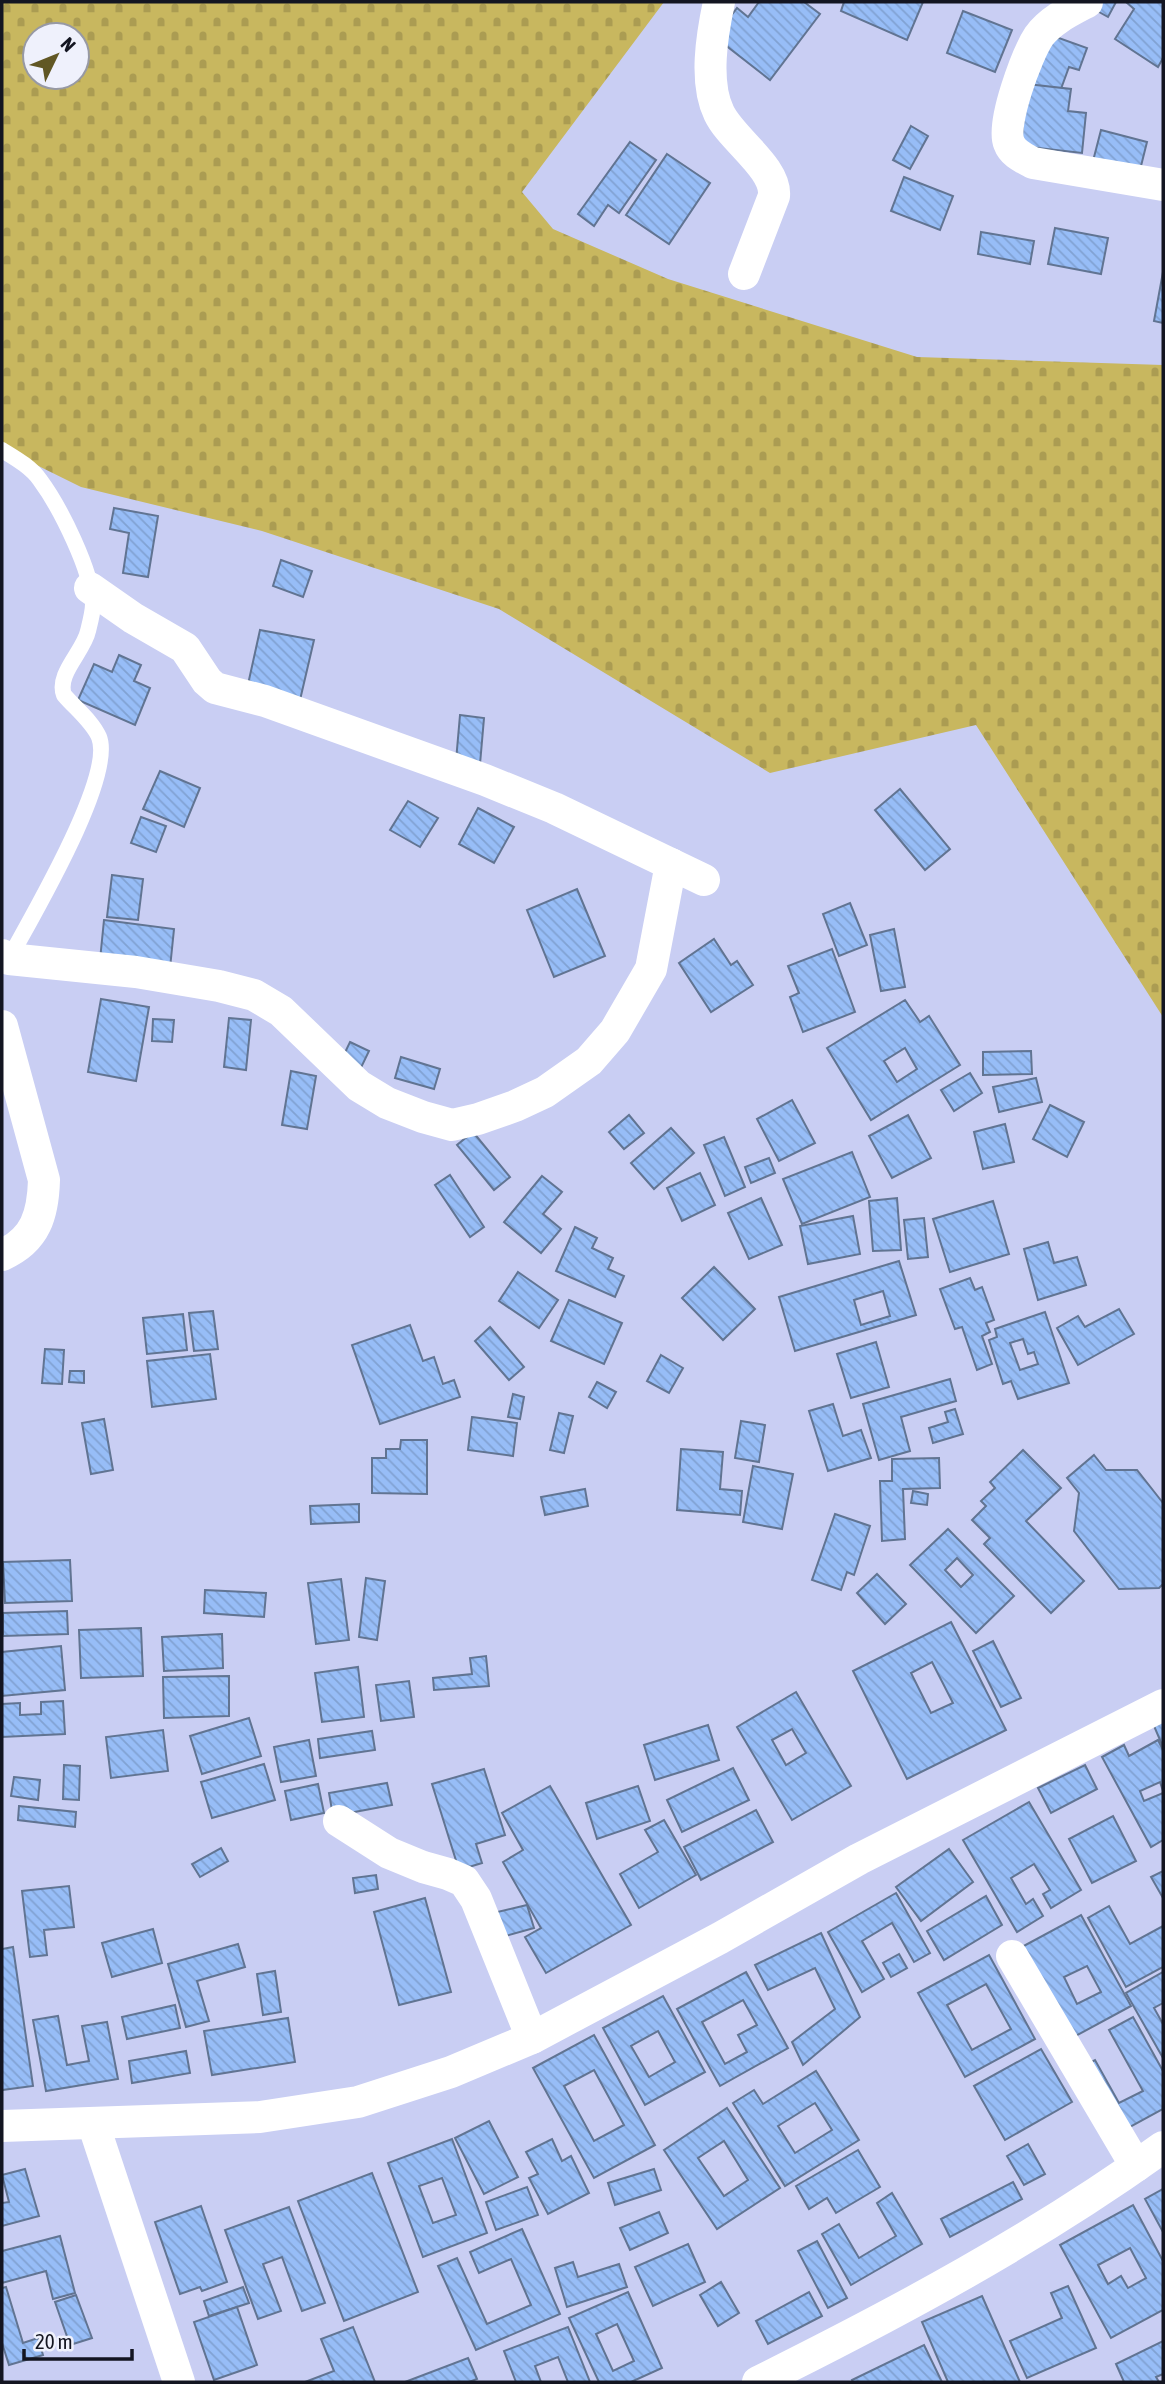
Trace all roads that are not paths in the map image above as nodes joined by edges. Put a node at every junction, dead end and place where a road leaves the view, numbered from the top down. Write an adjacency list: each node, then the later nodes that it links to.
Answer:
1 (719, 2): 4 (street)
2 (1086, 2): 3 (street)
3 (1163, 185)
4 (744, 274)
5 (2, 450): 6 (lane)
6 (90, 588): 7 (street); 9 (lane)
7 (671, 864): 8 (street); 9 (street)
8 (704, 880)
9 (6, 957)
10 (2, 1027): 11 (street)
11 (2, 1255)
12 (1163, 1705): 15 (street)
13 (339, 1821): 15 (street)
14 (1012, 1956): 19 (street)
15 (532, 2038): 16 (street)
16 (93, 2123): 17 (street); 20 (street)
17 (2, 2126)
18 (1163, 2147): 19 (street)
19 (1136, 2166): 21 (street)
20 (178, 2382)
21 (758, 2382)

